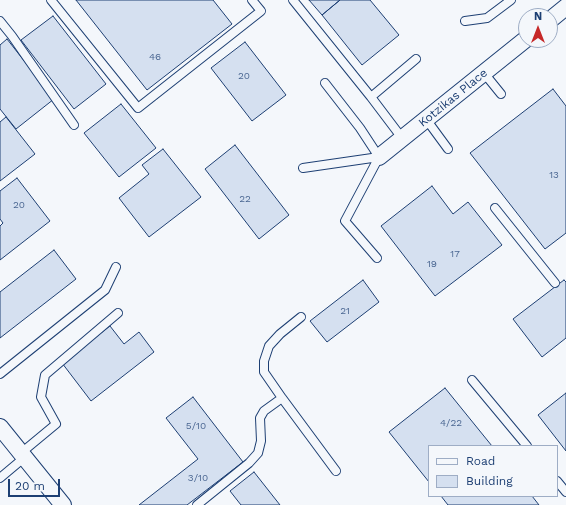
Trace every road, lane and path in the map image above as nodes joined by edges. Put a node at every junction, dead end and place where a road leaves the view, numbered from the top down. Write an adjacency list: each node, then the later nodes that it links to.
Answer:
1 (51, 0): 2 (lane)
2 (252, 0)
3 (293, 0): 16 (lane)
4 (511, 0): 10 (lane)
5 (563, 0): 6 (lane)
6 (566, 4)
7 (566, 7): 8 (street)
8 (558, 14)
9 (0, 21): 18 (lane)
10 (465, 21)
11 (518, 45): 13 (street, Kotzikas Place)
12 (416, 59): 16 (lane)
13 (484, 73): 15 (lane); 17 (street, Kotzikas Place)
14 (325, 83): 21 (lane)
15 (501, 94)
16 (371, 97): 19 (lane)
17 (426, 120): 19 (street, Kotzikas Place); 20 (lane)
18 (74, 125)
19 (402, 138): 21 (street, Kotzikas Place)
20 (448, 149)
21 (379, 157): 22 (lane); 24 (lane)
22 (304, 168)
23 (495, 208): 26 (lane)
24 (377, 258)
25 (116, 267): 29 (lane)
26 (555, 283)
27 (118, 313): 34 (lane)
28 (301, 318): 31 (lane)
29 (0, 374)
30 (472, 380): 33 (lane)
31 (282, 398): 35 (lane); 40 (lane)
32 (0, 426): 34 (street)
33 (527, 445)
34 (23, 455): 36 (lane); 39 (street)
35 (336, 471)
36 (0, 478)
37 (558, 482): 38 (lane)
38 (566, 492)
39 (63, 505)
40 (197, 505)

